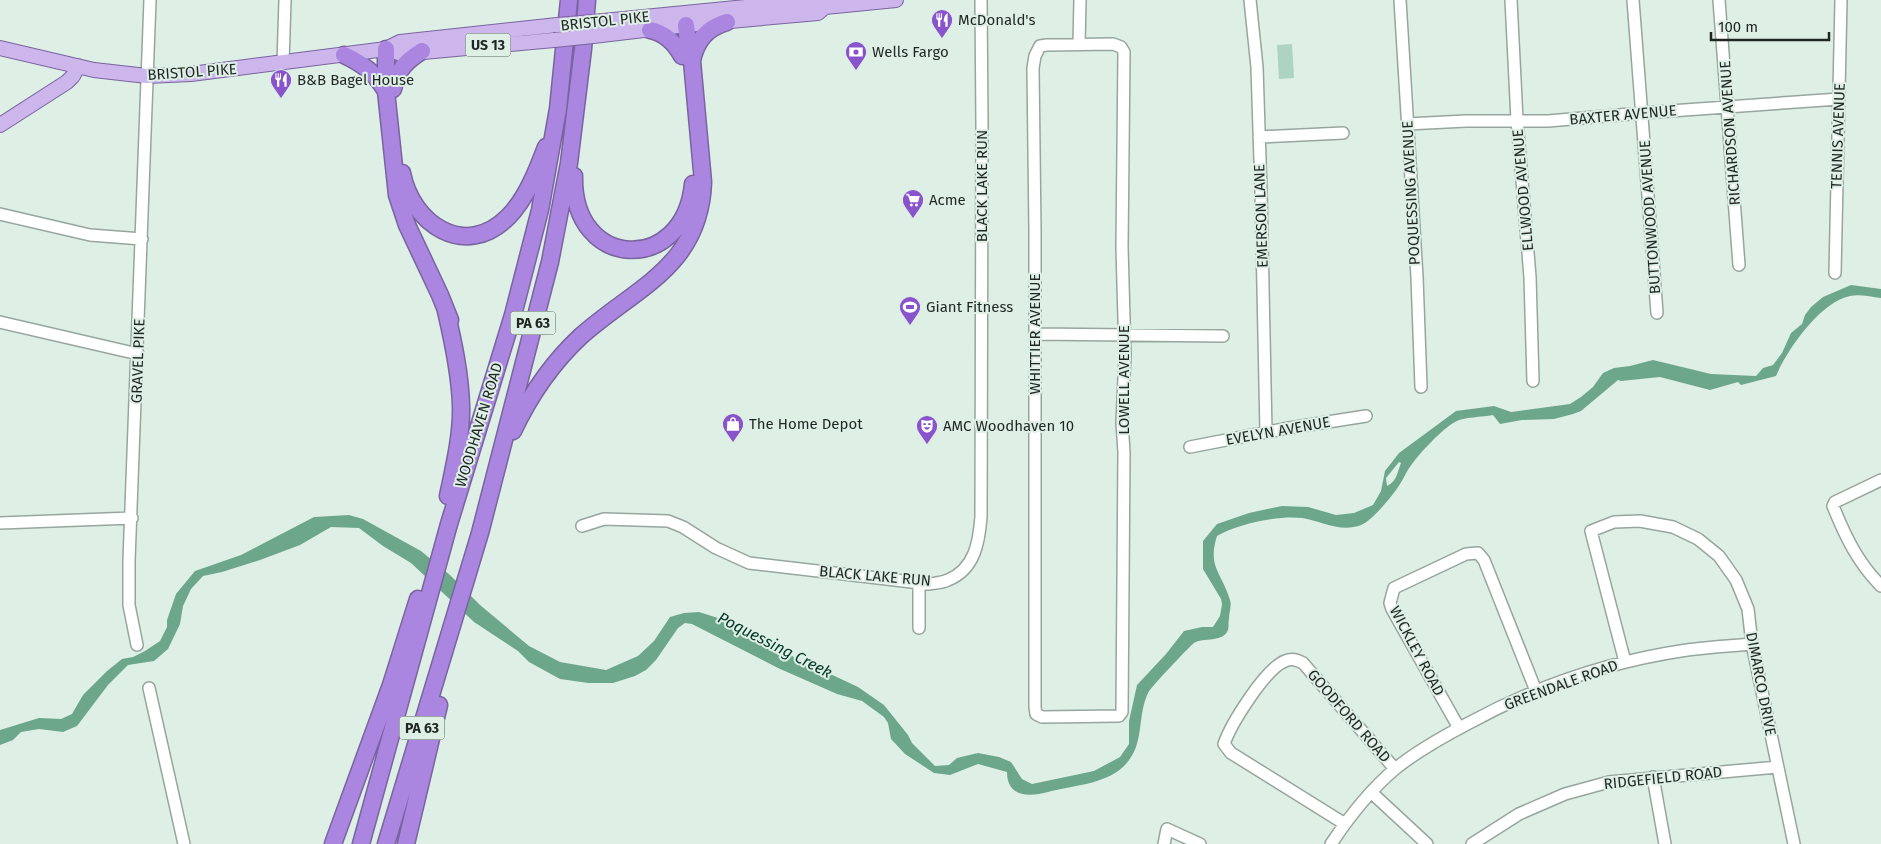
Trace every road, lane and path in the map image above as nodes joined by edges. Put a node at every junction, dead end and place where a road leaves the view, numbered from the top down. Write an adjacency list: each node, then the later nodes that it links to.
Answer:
1 (150, 0): 26 (street, GRAVEL PIKE)
2 (285, 0): 24 (street)
3 (569, 0): 30 (highway, WOODHAVEN ROAD / PA 63)
4 (588, 0): 31 (highway, WOODHAVEN ROAD / PA 63)
5 (896, 0): 14 (main road, BRISTOL PIKE / US 13)
6 (981, 0): 62 (street, BLACK LAKE RUN)
7 (1080, 0): 18 (street)
8 (1250, 0): 37 (street, EMERSON LANE)
9 (1400, 0): 34 (street, POQUESSING AVENUE)
10 (1511, 0): 33 (street, ELLWOOD AVENUE)
11 (1633, 0): 32 (street, BUTTONWOOD AVENUE)
12 (1720, 0): 29 (street, RICHARDSON AVENUE)
13 (1841, 0): 28 (street, TENNIS AVENUE)
14 (825, 7): 15 (main road, BRISTOL PIKE / US 13); 16 (main road, BRISTOL PIKE / US 13)
15 (682, 21): 16 (main road, BRISTOL PIKE / US 13); 17 (main road, BRISTOL PIKE / US 13); 20 (main road, BRISTOL PIKE / US 13, bridge); 23 (highway)
16 (727, 22): 23 (highway)
17 (650, 30): 21 (main road, BRISTOL PIKE / US 13, bridge); 23 (highway)
18 (1079, 44): 45 (street, WHITTIER AVENUE); 46 (street, LOWELL AVENUE)
19 (0, 48): 25 (main road, BRISTOL PIKE / US 13)
20 (386, 50): 21 (main road, BRISTOL PIKE / US 13); 22 (main road, BRISTOL PIKE / US 13); 27 (highway)
21 (422, 51): 27 (highway)
22 (344, 55): 24 (main road, BRISTOL PIKE / US 13); 27 (highway)
23 (687, 58): 31 (highway); 49 (highway)
24 (283, 63): 26 (main road, BRISTOL PIKE / US 13)
25 (78, 66): 26 (main road, BRISTOL PIKE / US 13); 35 (main road)
26 (147, 76): 39 (street, GRAVEL PIKE)
27 (389, 90): 30 (highway); 42 (highway)
28 (1839, 99): 29 (street, BAXTER AVENUE); 41 (street, TENNIS AVENUE)
29 (1728, 107): 32 (street, BAXTER AVENUE); 40 (street, RICHARDSON AVENUE)
30 (558, 109): 58 (highway, WOODHAVEN ROAD / PA 63)
31 (575, 111): 60 (highway, WOODHAVEN ROAD / PA 63)
32 (1642, 113): 33 (street, BAXTER AVENUE); 43 (street, BUTTONWOOD AVENUE)
33 (1518, 120): 34 (street, BAXTER AVENUE); 50 (street, ELLWOOD AVENUE)
34 (1407, 124): 51 (street, POQUESSING AVENUE)
35 (0, 125)
36 (1343, 133): 37 (street)
37 (1259, 137): 53 (street, EMERSON LANE)
38 (0, 214): 39 (street)
39 (142, 239): 48 (street, GRAVEL PIKE)
40 (1739, 265)
41 (1835, 273)
42 (446, 310): 58 (highway); 61 (highway)
43 (1657, 314)
44 (0, 322): 48 (street)
45 (1035, 334): 46 (street); 73 (street, WHITTIER AVENUE)
46 (1124, 335): 47 (street); 73 (street, LOWELL AVENUE)
47 (1223, 336)
48 (138, 354): 56 (street, GRAVEL PIKE)
49 (558, 360): 60 (highway); 65 (highway)
50 (1533, 381)
51 (1421, 387)
52 (1366, 416): 53 (street, EVELYN AVENUE)
53 (1266, 432): 54 (street, EVELYN AVENUE)
54 (1190, 447)
55 (1881, 480): 64 (street)
56 (132, 518): 57 (street); 69 (street, GRAVEL PIKE)
57 (0, 523)
58 (449, 524): 61 (highway, WOODHAVEN ROAD / PA 63)
59 (582, 526): 62 (street, BLACK LAKE RUN)
60 (480, 533): 65 (highway, WOODHAVEN ROAD / PA 63)
61 (435, 561): 63 (highway, WOODHAVEN ROAD / PA 63)
62 (919, 583): 67 (street)
63 (428, 586): 75 (highway, WOODHAVEN ROAD / PA 63); 82 (highway)
64 (1881, 586)
65 (468, 587): 66 (highway, WOODHAVEN ROAD / PA 63)
66 (461, 614): 85 (highway, WOODHAVEN ROAD / PA 63); 86 (highway)
67 (919, 628)
68 (1752, 644): 70 (street, GREENDALE ROAD); 70 (street, DIMARCO DRIVE); 76 (street, DIMARCO DRIVE)
69 (137, 645)
70 (1625, 662): 72 (street, GREENDALE ROAD)
71 (149, 688): 81 (street)
72 (1536, 691): 74 (street, GREENDALE ROAD); 74 (street, WICKLEY ROAD)
73 (1122, 712)
74 (1459, 728): 77 (street, GREENDALE ROAD)
75 (385, 757): 83 (highway); 84 (highway, WOODHAVEN ROAD / PA 63)
76 (1778, 767): 78 (street, RIDGEFIELD ROAD); 93 (street, DIMARCO DRIVE)
77 (1395, 769): 79 (street, GREENDALE ROAD); 80 (street, GOODFORD ROAD)
78 (1653, 777): 91 (street, RIDGEFIELD ROAD); 92 (street)
79 (1372, 793): 80 (street, GREENDALE ROAD); 90 (street)
80 (1345, 824): 89 (street, GREENDALE ROAD)
81 (184, 844)
82 (333, 844)
83 (354, 844)
84 (361, 844)
85 (386, 844)
86 (406, 844)
87 (1164, 844): 88 (street)
88 (1200, 844)
89 (1331, 844)
90 (1427, 844)
91 (1472, 844)
92 (1664, 844)
93 (1794, 844)

